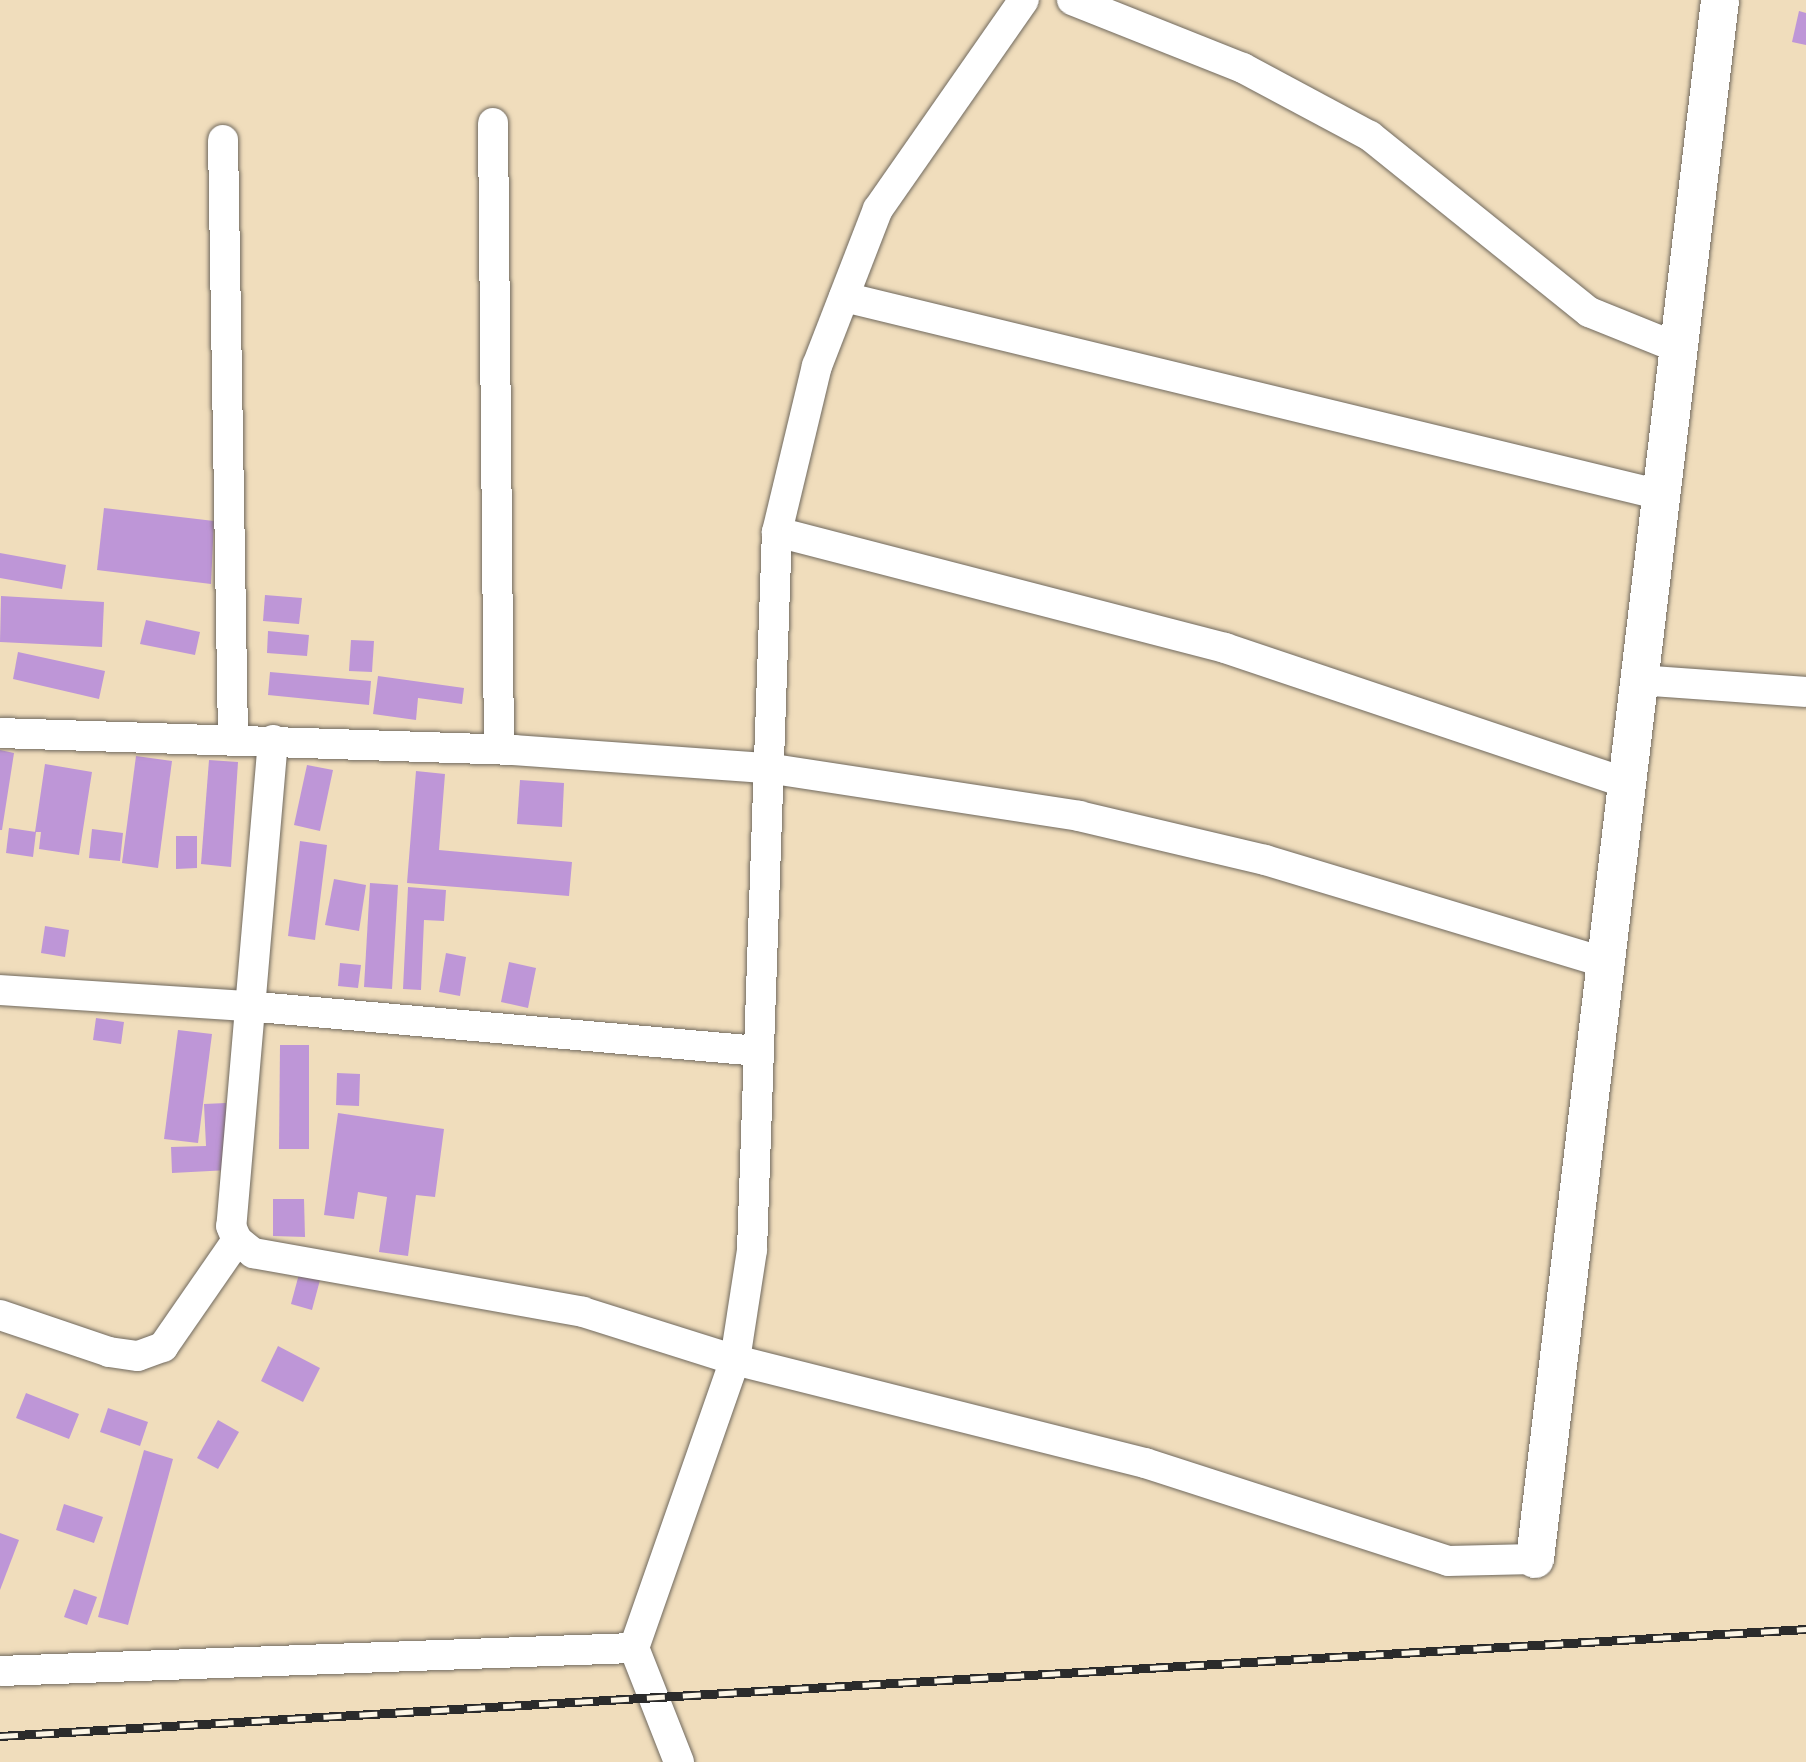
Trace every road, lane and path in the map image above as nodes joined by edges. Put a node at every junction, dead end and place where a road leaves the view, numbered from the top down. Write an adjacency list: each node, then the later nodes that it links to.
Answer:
1 (1024, 0): 6 (street)
2 (1072, 0): 7 (street)
3 (1720, 0): 7 (street)
4 (493, 123): 15 (street)
5 (223, 140): 13 (street)
6 (844, 297): 8 (street); 9 (street)
7 (1678, 348): 8 (street)
8 (1661, 495): 10 (street)
9 (777, 532): 16 (street); 17 (street)
10 (1639, 680): 11 (street); 17 (street)
11 (1806, 692)
12 (0, 733): 13 (street)
13 (233, 739): 14 (street)
14 (273, 740): 15 (street); 20 (street)
15 (499, 749): 16 (street)
16 (767, 768): 18 (street); 21 (street)
17 (1627, 783): 18 (street)
18 (1606, 963): 25 (street)
19 (0, 990): 20 (street)
20 (246, 1006): 21 (street); 22 (street)
21 (758, 1051): 24 (street)
22 (237, 1240): 23 (street); 24 (street)
23 (0, 1315)
24 (735, 1360): 25 (street); 26 (street)
25 (1535, 1559)
26 (634, 1648): 27 (street); 28 (street)
27 (0, 1671)
28 (679, 1762)

